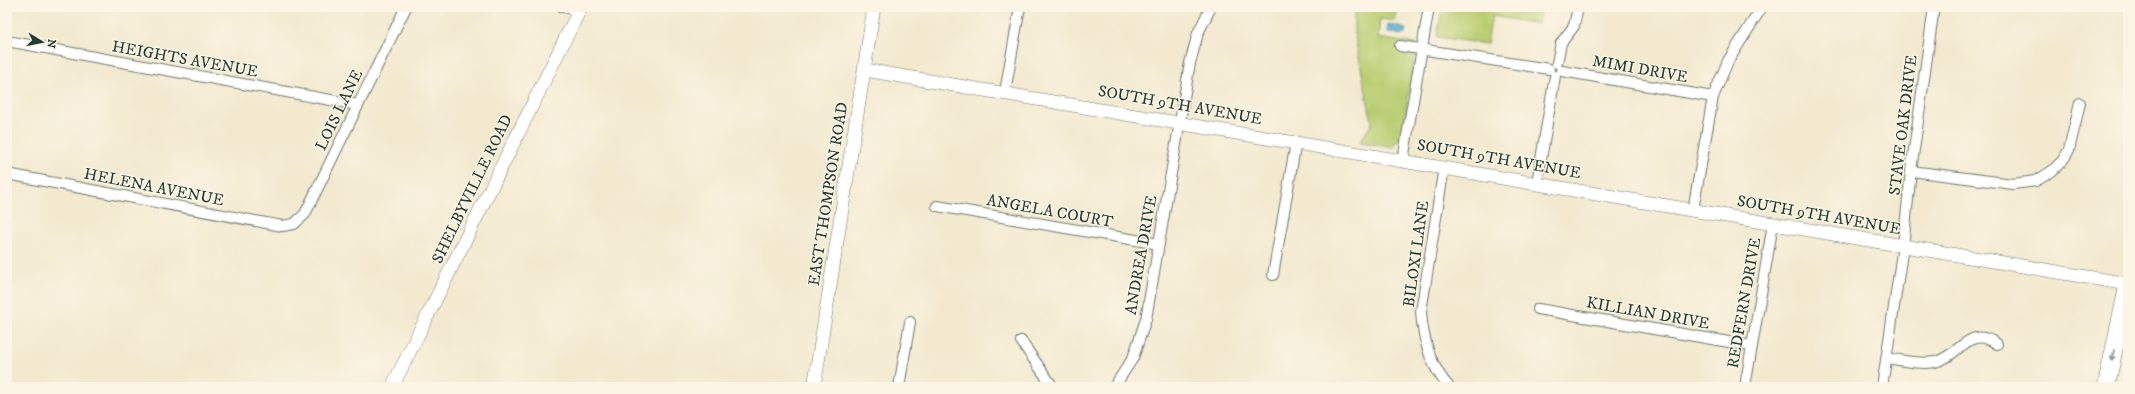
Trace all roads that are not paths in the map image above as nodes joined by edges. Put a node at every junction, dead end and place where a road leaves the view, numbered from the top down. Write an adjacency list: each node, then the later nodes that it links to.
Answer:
1 (406, 7): 19 (street, LOIS LANE)
2 (563, 7): 10 (street)
3 (874, 7): 14 (street, EAST THOMPSON ROAD)
4 (1020, 7): 16 (street)
5 (1211, 7): 20 (street, ANDREA DRIVE)
6 (1429, 7): 13 (street)
7 (1578, 7): 15 (street)
8 (1762, 7): 17 (street)
9 (1934, 7): 24 (street, STAVE OAK DRIVE)
10 (581, 8): 41 (street, SHELBYVILLE ROAD)
11 (7, 41): 19 (street, HEIGHTS AVENUE)
12 (1400, 46): 13 (street, MIMI DRIVE)
13 (1422, 48): 15 (street, MIMI DRIVE); 22 (street)
14 (865, 70): 16 (street, SOUTH 9TH AVENUE); 42 (street, EAST THOMPSON ROAD)
15 (1556, 70): 17 (street, MIMI DRIVE); 26 (street)
16 (1006, 92): 20 (street, SOUTH 9TH AVENUE)
17 (1713, 97): 28 (street)
18 (2080, 102): 24 (street)
19 (358, 105): 29 (street, LOIS LANE)
20 (1179, 122): 21 (street, SOUTH 9TH AVENUE); 31 (street, ANDREA DRIVE)
21 (1296, 142): 22 (street, SOUTH 9TH AVENUE); 33 (street)
22 (1403, 160): 23 (street, SOUTH 9TH AVENUE)
23 (1444, 167): 26 (street, SOUTH 9TH AVENUE); 46 (street, BILOXI LANE)
24 (1911, 171): 32 (street, STAVE OAK DRIVE)
25 (7, 174): 29 (street, HELENA AVENUE)
26 (1537, 183): 28 (street, SOUTH 9TH AVENUE)
27 (937, 206): 31 (street, ANGELA COURT)
28 (1693, 210): 30 (street, SOUTH 9TH AVENUE)
29 (296, 223)
30 (1773, 224): 32 (street, SOUTH 9TH AVENUE); 39 (street, REDFERN DRIVE)
31 (1159, 244): 45 (street, ANDREA DRIVE)
32 (1903, 246): 34 (street, SOUTH 9TH AVENUE); 40 (street, STAVE OAK DRIVE)
33 (1273, 275)
34 (2128, 284): 49 (highway, one-way to 49)
35 (1538, 309): 39 (street, KILLIAN DRIVE)
36 (910, 322): 43 (street)
37 (1022, 342): 44 (street)
38 (1997, 344): 40 (street)
39 (1752, 346): 47 (street, REDFERN DRIVE)
40 (1886, 358): 48 (street, STAVE OAK DRIVE)
41 (392, 387)
42 (814, 387)
43 (899, 387)
44 (1053, 387)
45 (1114, 387)
46 (1449, 387)
47 (1745, 387)
48 (1882, 387)
49 (2106, 387)

